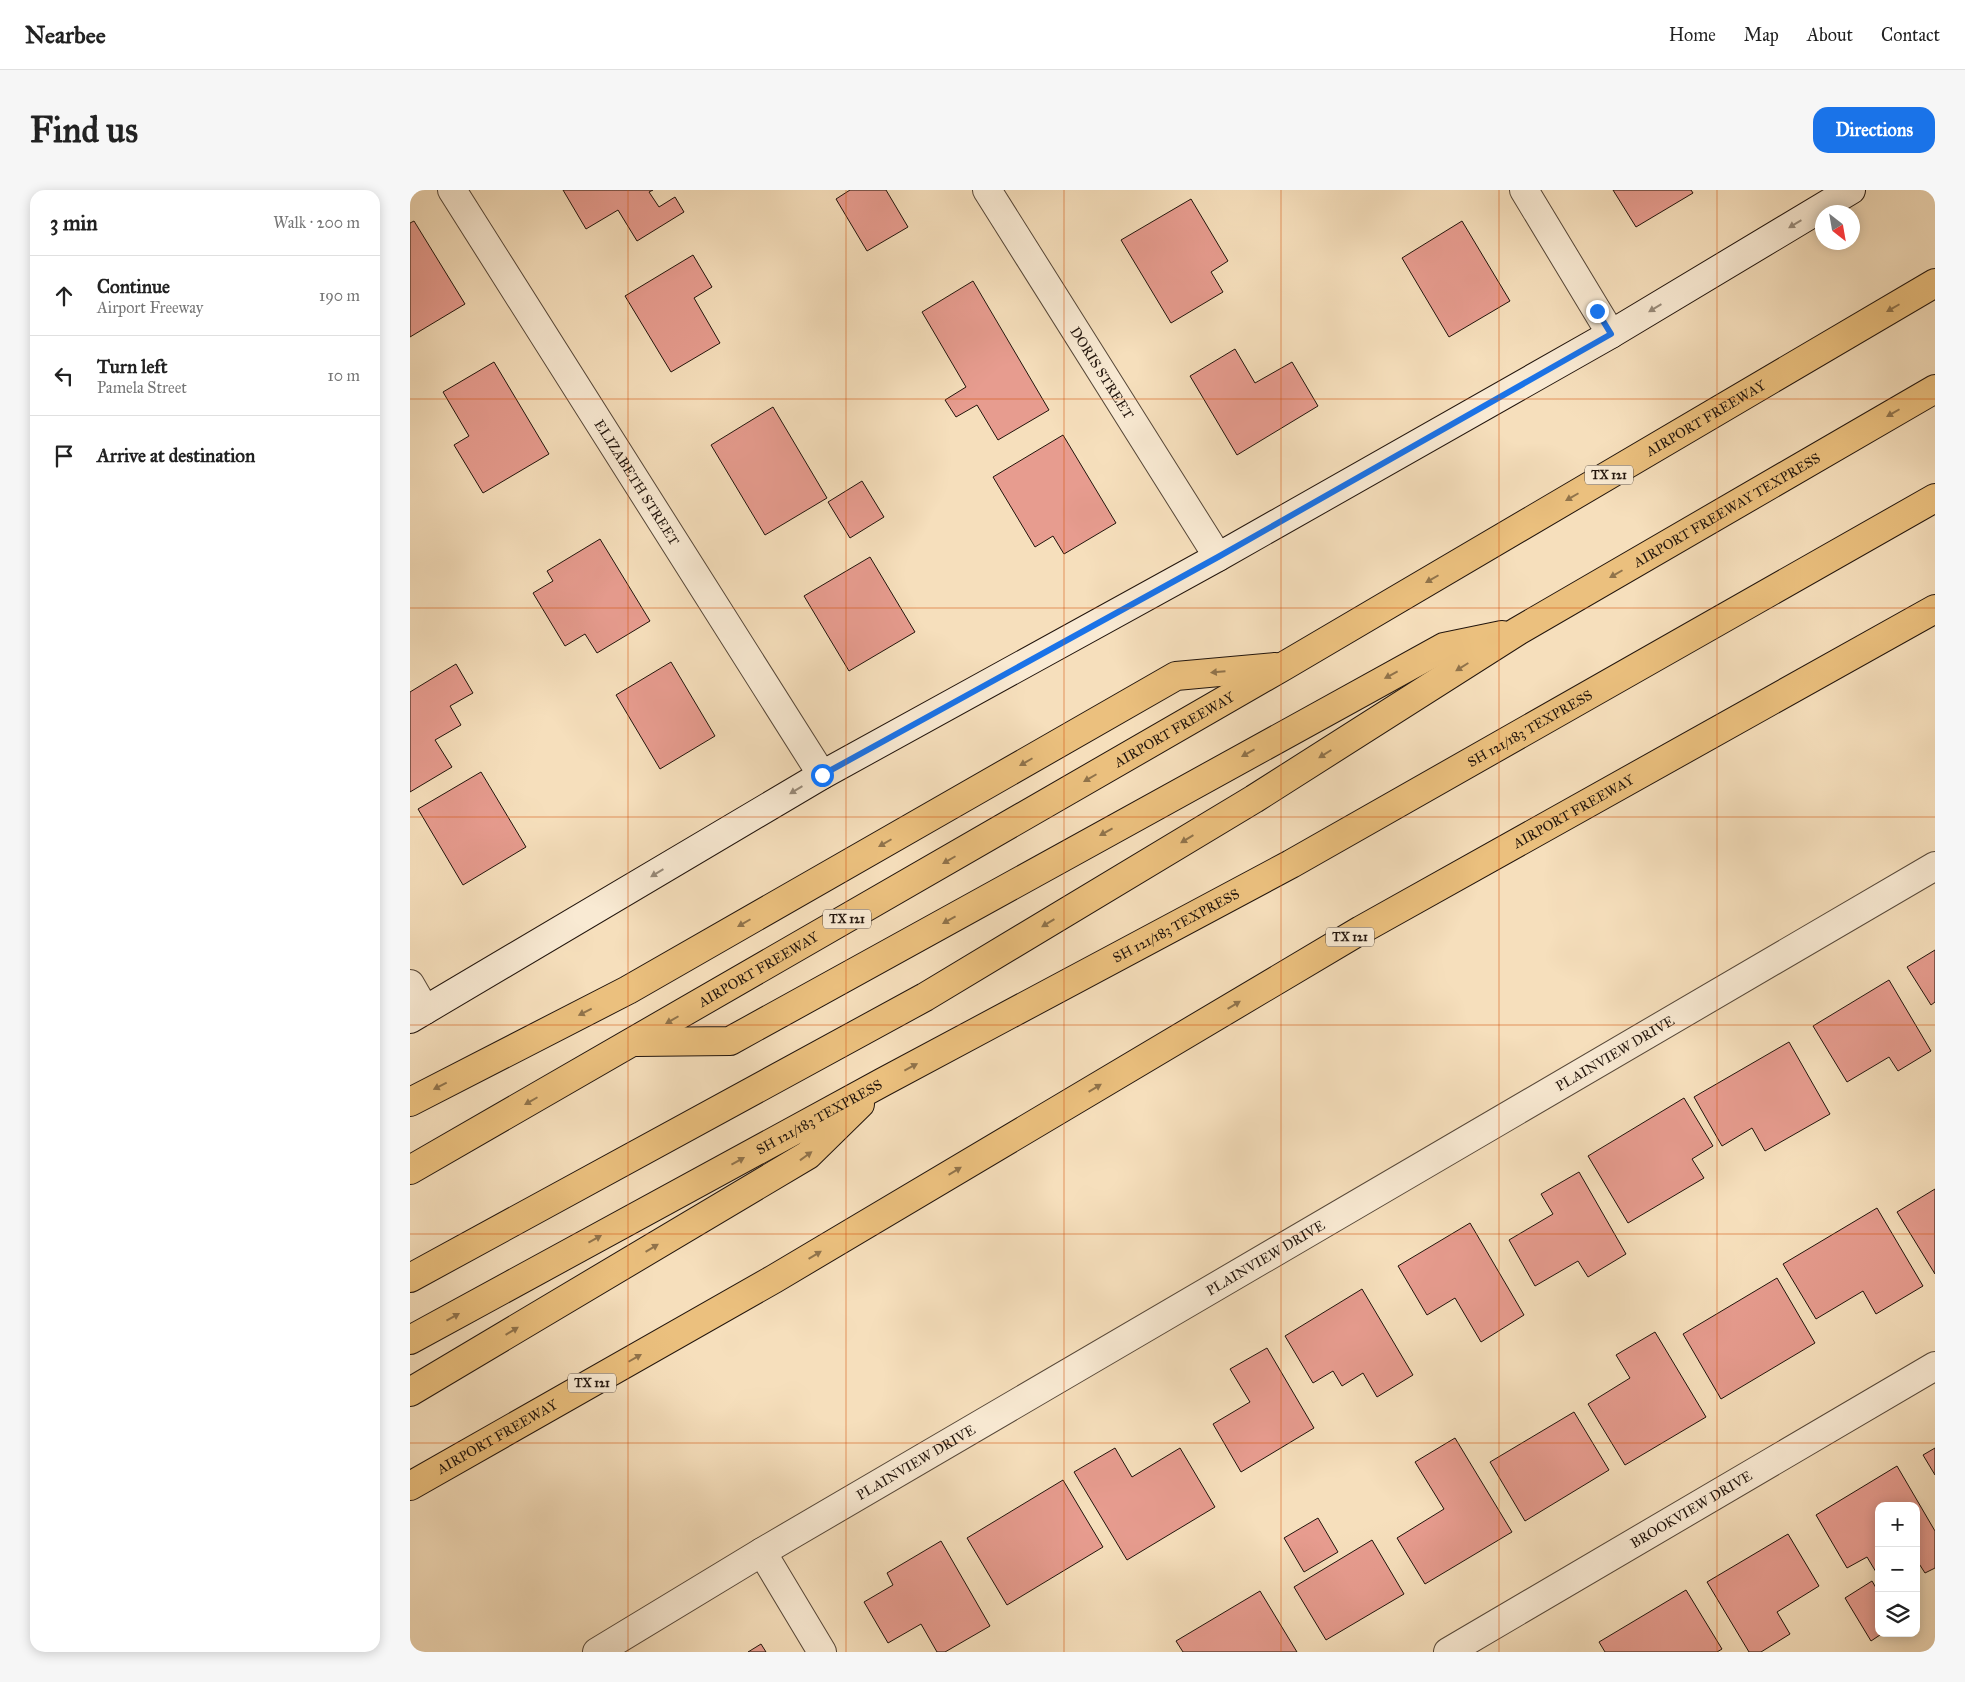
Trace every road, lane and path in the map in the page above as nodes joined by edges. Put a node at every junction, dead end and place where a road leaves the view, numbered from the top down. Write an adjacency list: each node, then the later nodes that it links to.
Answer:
1 (452, 190): 13 (street, ELIZABETH STREET)
2 (987, 190): 9 (street, DORIS STREET)
3 (1524, 190): 6 (street)
4 (1851, 190): 6 (street, one-way to 6)
5 (1935, 283): 12 (highway, AIRPORT FREEWAY / TX 121, one-way to 12)
6 (1611, 334): 9 (street)
7 (1935, 388): 11 (highway, AIRPORT FREEWAY TEXPRESS, one-way to 11)
8 (1935, 498): 18 (highway, SH 121/183 TEXPRESS, one-way to 8)
9 (1218, 557): 13 (street)
10 (1935, 609): 25 (highway, AIRPORT FREEWAY / TX 121, one-way to 10)
11 (1518, 631): 17 (highway, one-way to 17); 21 (highway, one-way to 21)
12 (1284, 666): 17 (highway, AIRPORT FREEWAY / TX 121, one-way to 17); 19 (highway, one-way to 19)
13 (822, 775): 16 (street, one-way to 16)
14 (1935, 866): 26 (street, PLAINVIEW DRIVE)
15 (410, 984): 16 (street)
16 (417, 1014)
17 (634, 1042): 20 (highway, AIRPORT FREEWAY / TX 121, one-way to 20)
18 (883, 1082): 22 (highway, SH 121/183 TEXPRESS, one-way to 18); 24 (highway, one-way to 18)
19 (410, 1102)
20 (410, 1170)
21 (410, 1278)
22 (410, 1340)
23 (1935, 1366): 29 (street, BROOKVIEW DRIVE)
24 (410, 1392)
25 (410, 1486)
26 (762, 1552): 27 (street, PLAINVIEW DRIVE); 28 (street)
27 (597, 1652)
28 (822, 1652)
29 (1448, 1652)

